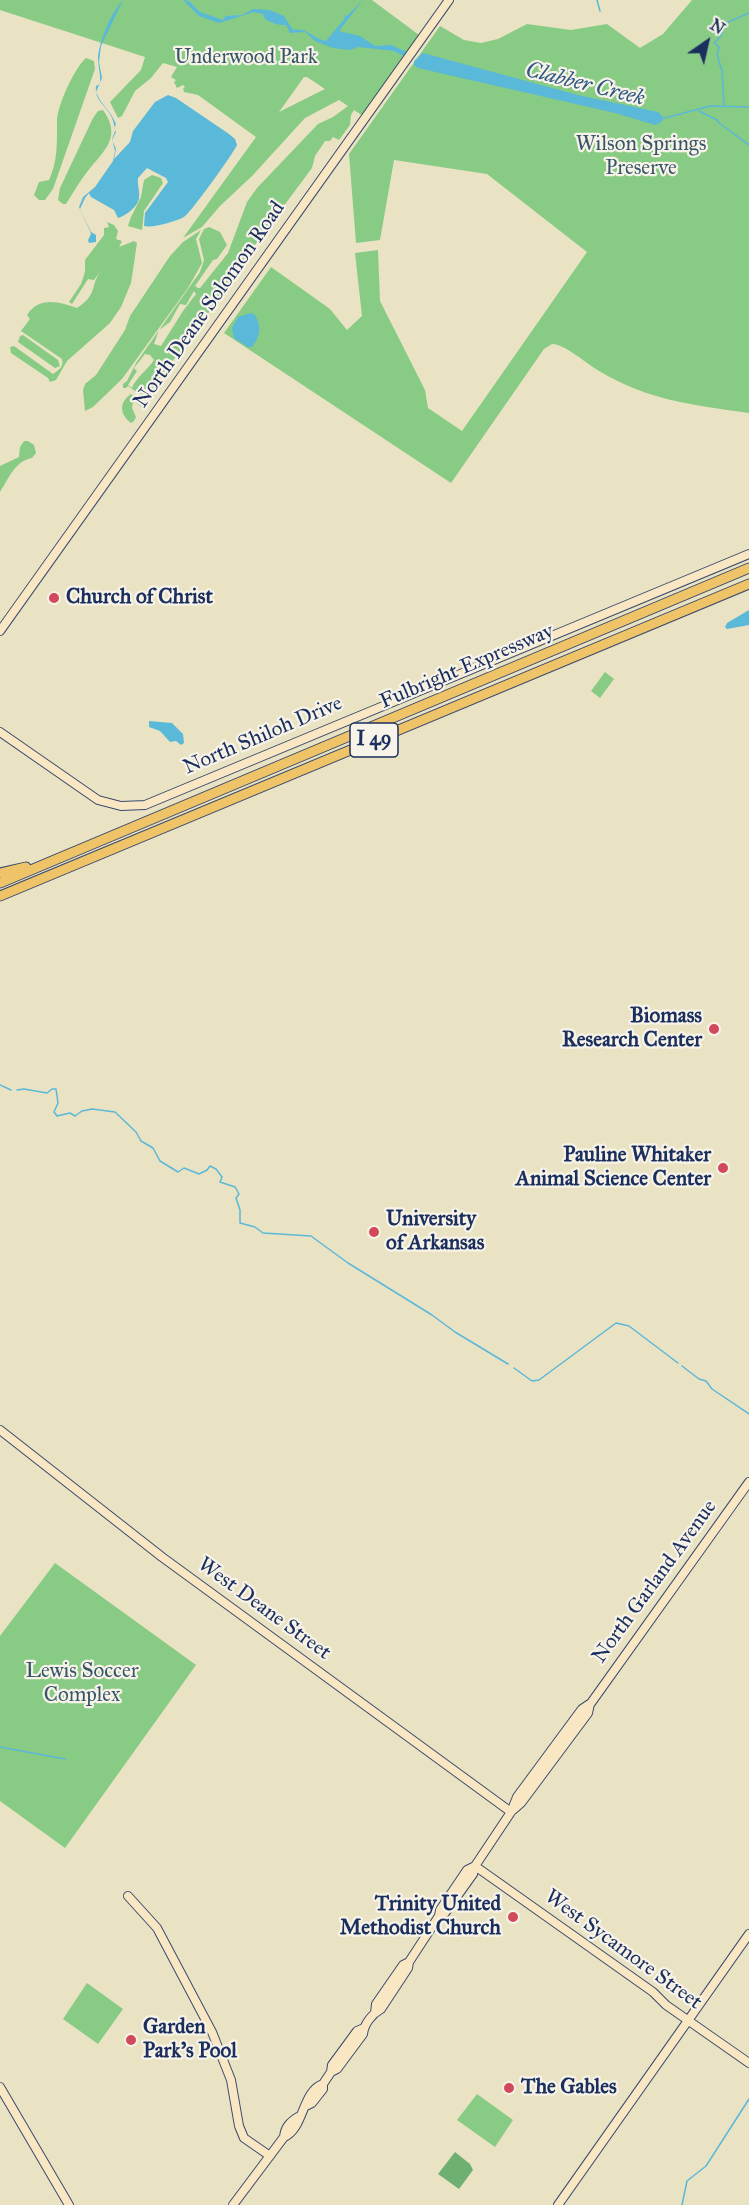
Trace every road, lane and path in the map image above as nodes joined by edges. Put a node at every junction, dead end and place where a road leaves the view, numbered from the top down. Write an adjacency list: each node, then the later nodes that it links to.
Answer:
1 (449, 0): 5 (street, North Deane Solomon Road)
2 (749, 554): 6 (street, North Shiloh Drive)
3 (749, 568): 7 (highway, Fulbright Expressway / I 49)
4 (749, 584): 10 (highway, Fulbright Expressway / I 49)
5 (0, 632)
6 (0, 732)
7 (49, 862): 8 (highway); 9 (highway, Fulbright Expressway / I 49)
8 (0, 873)
9 (0, 883)
10 (0, 896)
11 (0, 1430): 13 (street, West Deane Street)
12 (749, 1482): 13 (street, North Garland Avenue)
13 (511, 1812): 14 (street, North Garland Avenue)
14 (475, 1866): 17 (street, West Sycamore Street); 20 (street, North Garland Avenue)
15 (128, 1896): 20 (street)
16 (749, 1934): 17 (street)
17 (688, 2020): 18 (street, West Sycamore Street); 23 (street)
18 (749, 2064)
19 (0, 2087): 21 (street)
20 (270, 2156): 22 (street, North Garland Avenue)
21 (69, 2205)
22 (233, 2205)
23 (558, 2205)

